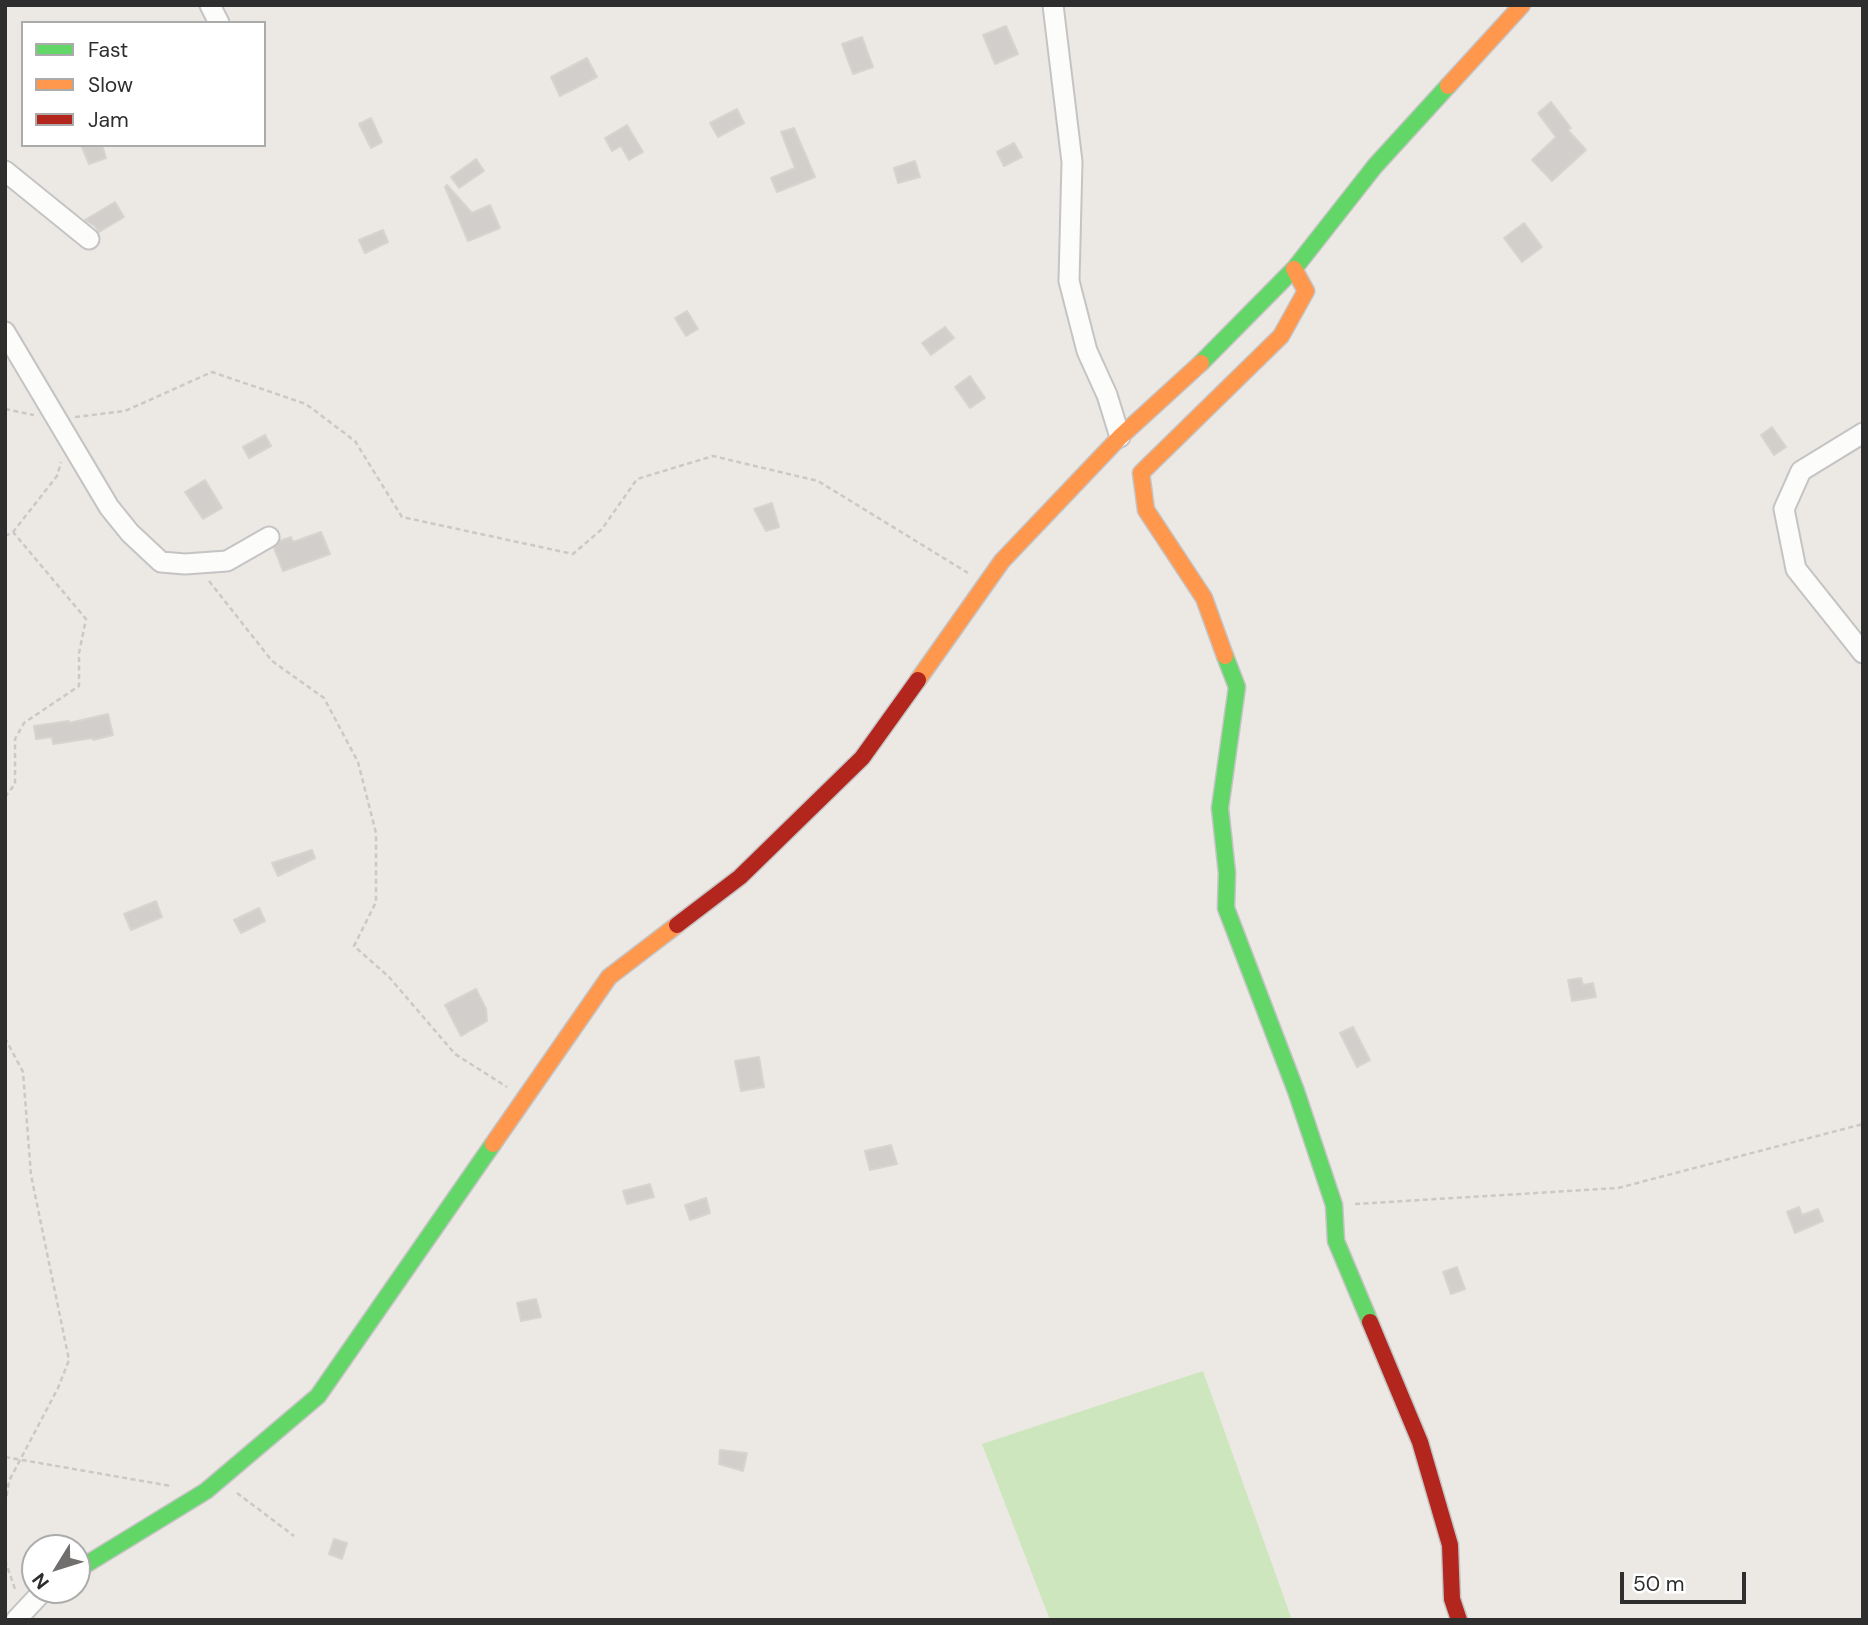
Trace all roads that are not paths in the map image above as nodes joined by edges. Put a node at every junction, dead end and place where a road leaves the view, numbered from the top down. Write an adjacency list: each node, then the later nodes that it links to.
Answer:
1 (210, 5): 4 (street)
2 (1053, 5): 10 (street)
3 (1522, 5): 7 (street)
4 (218, 21)
5 (5, 170): 6 (street)
6 (89, 239)
7 (1294, 269): 10 (street); 14 (street)
8 (5, 332): 11 (street)
9 (1863, 433): 12 (street)
10 (1120, 437): 13 (street)
11 (269, 537)
12 (1863, 653)
13 (91, 1561)
14 (1459, 1620)

